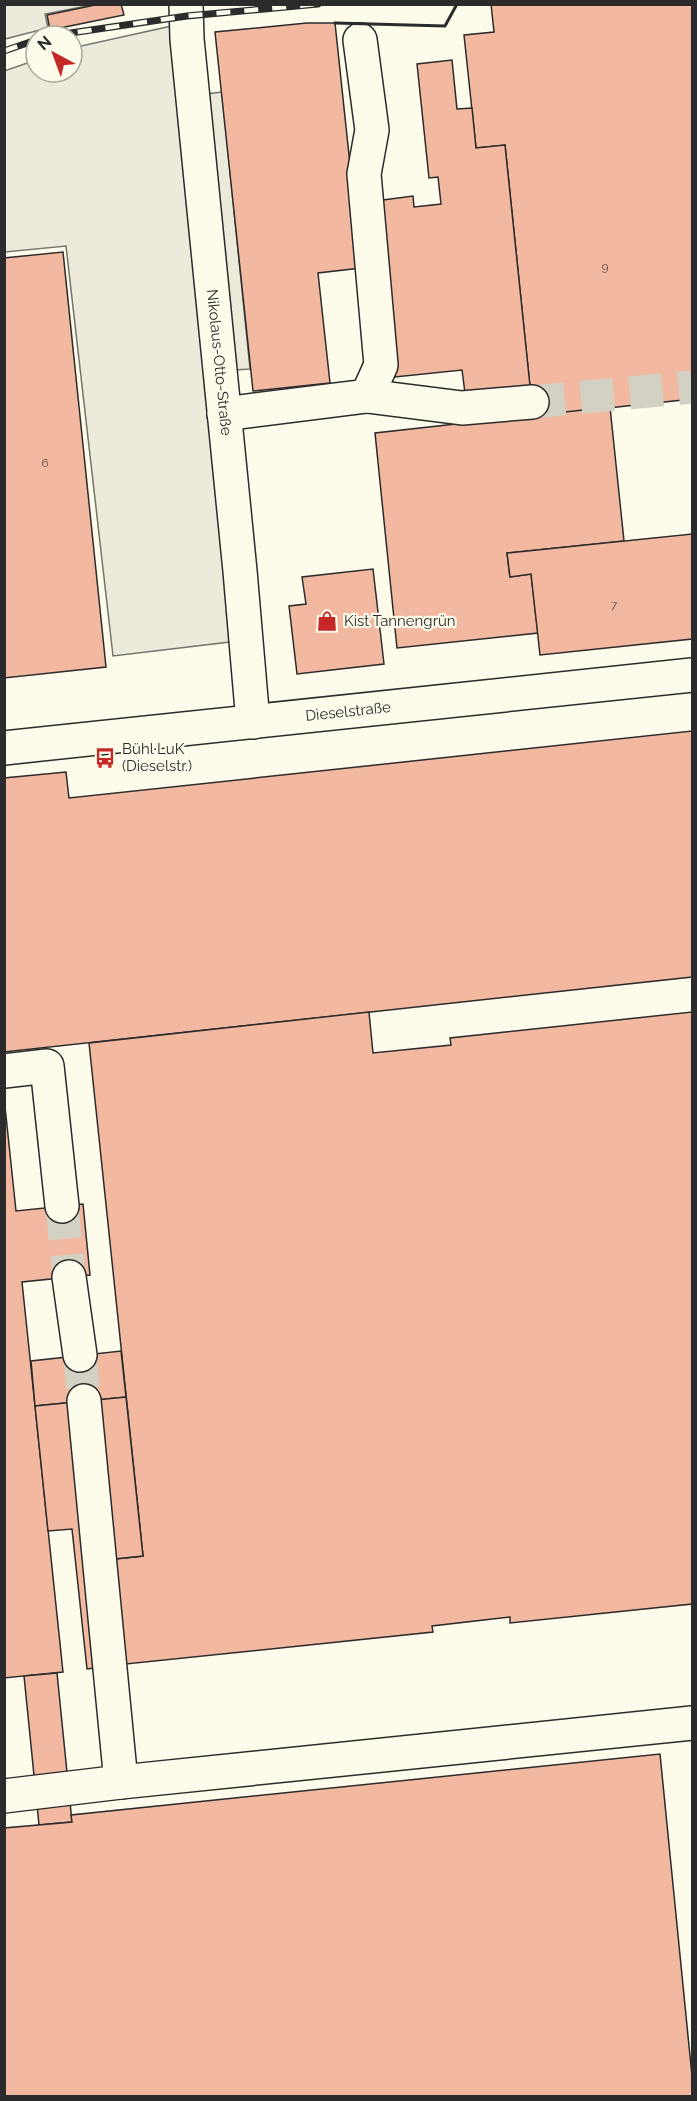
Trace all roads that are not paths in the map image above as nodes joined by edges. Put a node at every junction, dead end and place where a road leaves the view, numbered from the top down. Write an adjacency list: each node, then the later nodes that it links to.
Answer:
1 (186, 4): 5 (street, Nikolaus-Otto-Straße)
2 (360, 40): 3 (street)
3 (367, 396): 4 (street); 5 (street)
4 (532, 402)
5 (224, 414): 7 (street, Nikolaus-Otto-Straße)
6 (693, 675): 7 (street, Dieselstraße)
7 (252, 722): 8 (street, Dieselstraße)
8 (4, 748)
9 (4, 1071): 10 (street)
10 (62, 1206)
11 (69, 1277): 12 (street)
12 (80, 1355)
13 (84, 1401): 15 (street)
14 (693, 1723): 15 (street)
15 (121, 1782): 16 (street)
16 (4, 1796)

